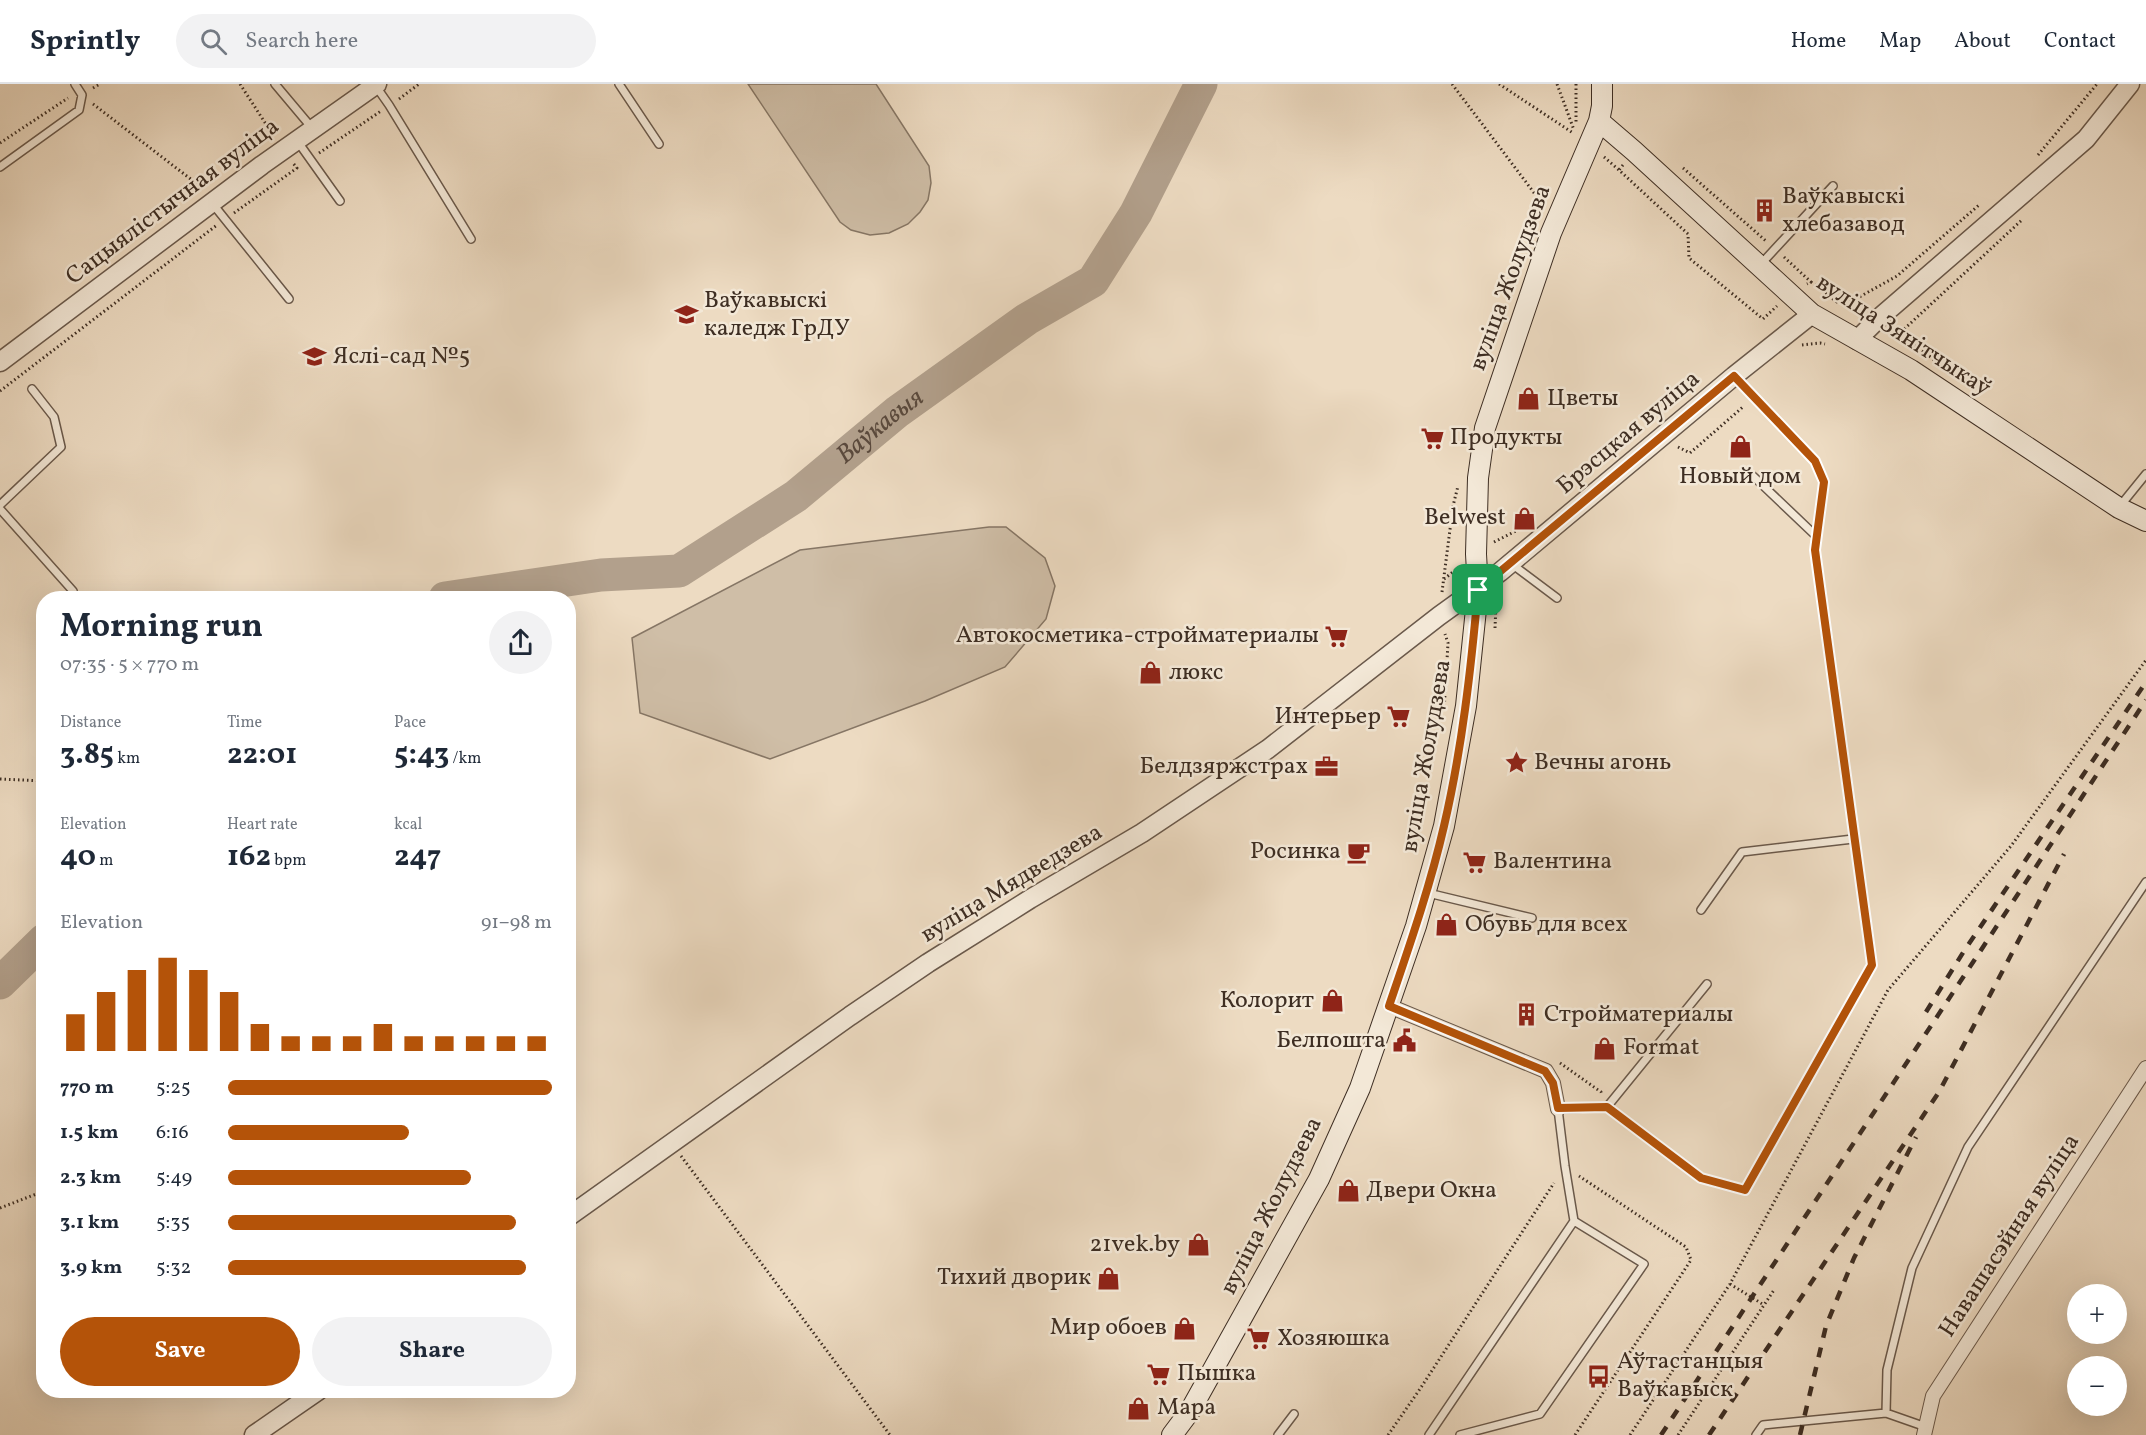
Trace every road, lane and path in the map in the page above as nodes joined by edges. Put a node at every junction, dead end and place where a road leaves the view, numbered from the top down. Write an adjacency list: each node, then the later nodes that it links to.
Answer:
1 (75, 84): 15 (lane)
2 (100, 84): 15 (path)
3 (240, 84): 22 (path)
4 (275, 84): 18 (lane)
5 (418, 84): 16 (path)
6 (619, 84): 21 (lane)
7 (1452, 84): 32 (path)
8 (1499, 84): 19 (path)
9 (1557, 84): 19 (path)
10 (1576, 84): 19 (path)
11 (1602, 84): 17 (main road, вуліца Жолудзева)
12 (2097, 84): 24 (path)
13 (2130, 84): 39 (street)
14 (376, 85): 16 (lane); 18 (street, Сацыялістычная вуліца)
15 (82, 95): 20 (path); 25 (lane); 28 (path)
16 (389, 105): 23 (path); 34 (lane)
17 (1599, 121): 35 (main road, вуліца Зянітчыкаў); 51 (main road, вуліца Жолудзева)
18 (313, 128): 22 (street, Сацыялістычная вуліца)
19 (1576, 135)
20 (0, 143)
21 (659, 144)
22 (290, 145): 23 (lane); 26 (path); 31 (street, Сацыялістычная вуліца)
23 (310, 159): 26 (path); 29 (lane)
24 (2034, 161)
25 (0, 167)
26 (297, 168): 33 (path)
27 (1833, 186): 35 (lane)
28 (201, 187)
29 (340, 201)
30 (1983, 202): 37 (path)
31 (212, 203): 33 (lane); 40 (street, Сацыялістычная вуліца)
32 (1547, 210)
33 (225, 219): 36 (lane); 43 (path)
34 (471, 239)
35 (1760, 266): 38 (main road, вуліца Зянітчыкаў)
36 (289, 299)
37 (1852, 301)
38 (1812, 314): 39 (main road, вуліца Зянітчыкаў); 41 (street, Брэсцкая вуліца)
39 (1857, 340): 47 (main road, вуліца Зянітчыкаў)
40 (0, 362)
41 (1734, 376): 49 (lane); 50 (street, Брэсцкая вуліца)
42 (32, 389): 46 (lane)
43 (0, 390)
44 (2146, 474): 47 (lane)
45 (1753, 476): 49 (lane)
46 (0, 507): 52 (lane)
47 (2119, 508): 48 (main road, вуліца Зянітчыкаў)
48 (2146, 520)
49 (1816, 536): 57 (lane)
50 (1511, 563): 51 (street, Брэсцкая вуліца); 53 (lane)
51 (1478, 590): 59 (main road, вуліца Жолудзева); 71 (street, вуліца Мядведзева)
52 (73, 591)
53 (1557, 598)
54 (2146, 660): 73 (path)
55 (0, 779): 56 (path)
56 (36, 781)
57 (1853, 839): 60 (lane); 65 (lane)
58 (2146, 882): 77 (lane)
59 (1425, 892): 61 (lane); 63 (main road, вуліца Жолудзева)
60 (1701, 910)
61 (1532, 918)
62 (1707, 984): 65 (lane)
63 (1389, 1006): 66 (street); 82 (main road, вуліца Жолудзева)
64 (2146, 1068): 79 (street, Навашасэйная вуліца)
65 (1607, 1107): 66 (lane)
66 (1558, 1108): 68 (lane)
67 (676, 1150): 81 (path)
68 (1565, 1166): 72 (lane); 84 (path)
69 (36, 1194): 70 (path)
70 (0, 1208)
71 (576, 1211)
72 (1574, 1221): 85 (lane); 86 (lane)
73 (1730, 1284): 75 (path); 87 (path)
74 (1774, 1290): 75 (path)
75 (1764, 1305): 88 (path)
76 (307, 1398): 80 (street)
77 (1886, 1413): 79 (lane); 89 (lane)
78 (1294, 1414): 83 (lane)
79 (1925, 1431)
80 (254, 1435)
81 (890, 1435)
82 (1172, 1435)
83 (1278, 1435)
84 (1388, 1435)
85 (1429, 1435)
86 (1460, 1435)
87 (1630, 1435)
88 (1678, 1435)
89 (1756, 1435)

